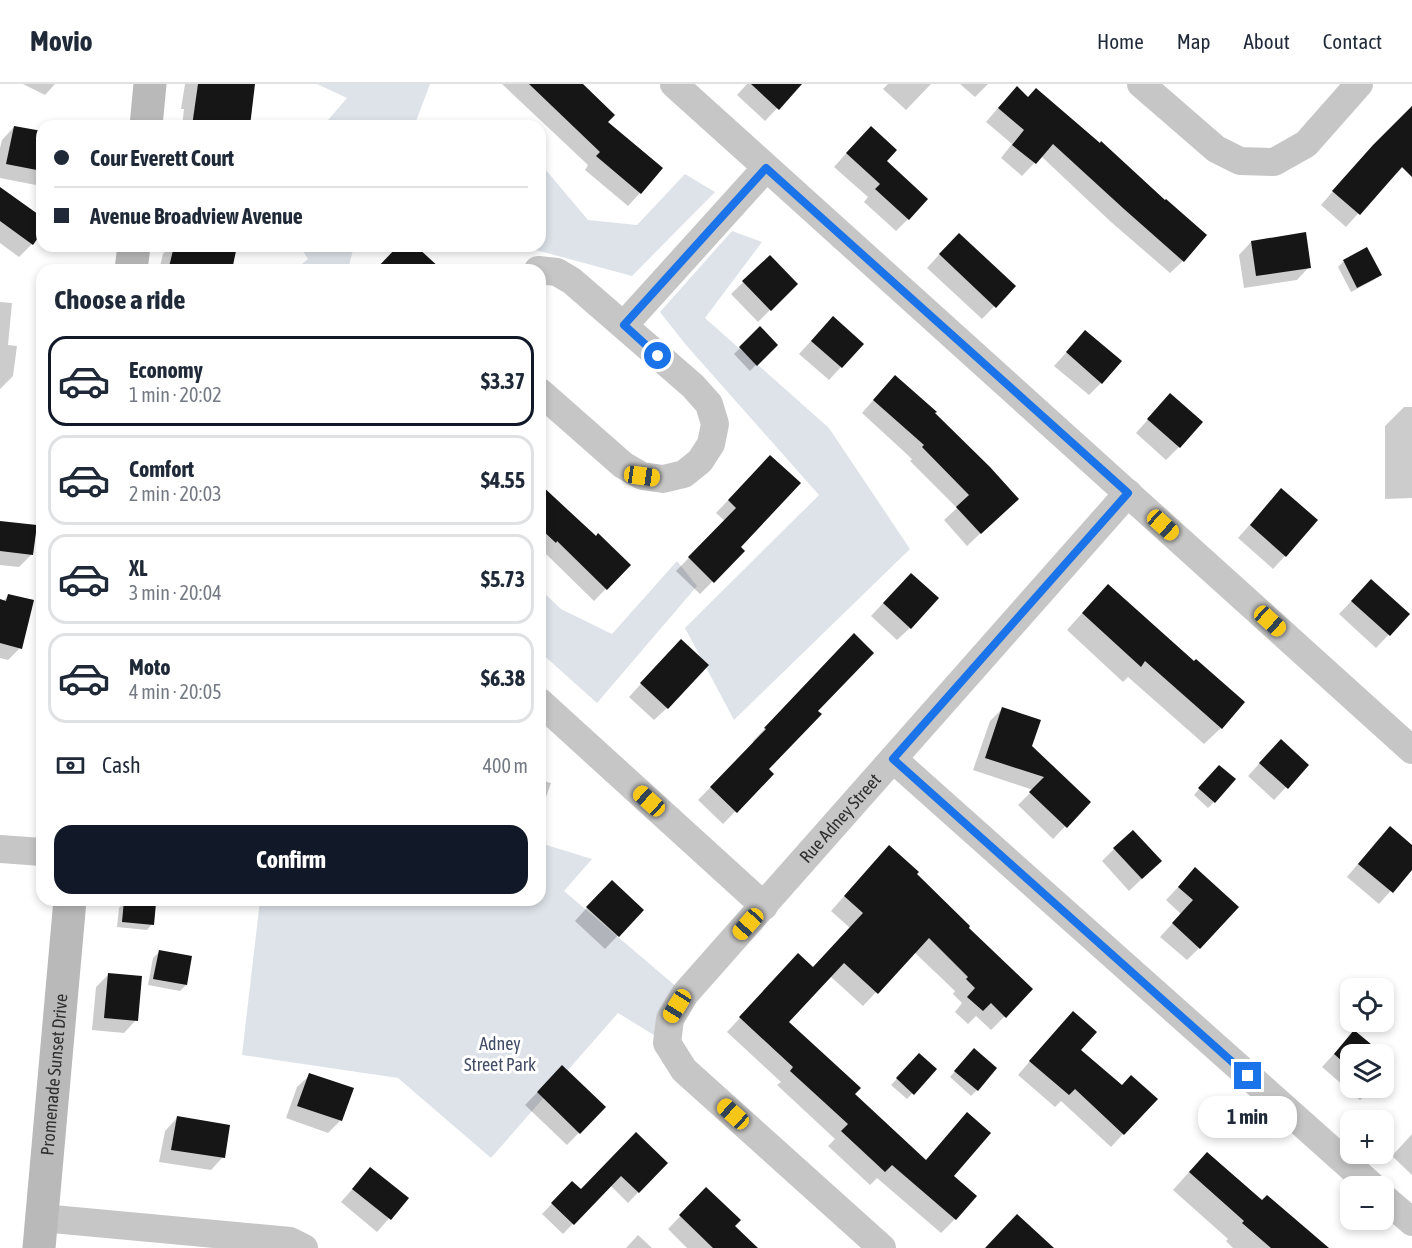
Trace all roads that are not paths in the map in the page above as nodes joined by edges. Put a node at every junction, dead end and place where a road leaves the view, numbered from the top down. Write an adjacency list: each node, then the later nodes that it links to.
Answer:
1 (150, 84): 5 (street)
2 (674, 84): 6 (street)
3 (1141, 84): 4 (street)
4 (1359, 84)
5 (147, 120)
6 (766, 168): 8 (street); 10 (street)
7 (546, 271): 8 (street)
8 (624, 325): 9 (street)
9 (546, 397)
10 (1128, 493): 12 (street); 13 (street, Rue Adney Street)
11 (546, 707): 17 (street)
12 (1412, 750)
13 (893, 759): 17 (street, Rue Adney Street); 18 (street)
14 (0, 849): 15 (street)
15 (36, 852)
16 (69, 906): 21 (street, Promenade Sunset Drive)
17 (764, 906): 23 (street, Rue Adney Street)
18 (1361, 1176)
19 (1394, 1206): 20 (street)
20 (1412, 1222)
21 (41, 1233): 22 (street)
22 (304, 1248)
23 (882, 1248)

